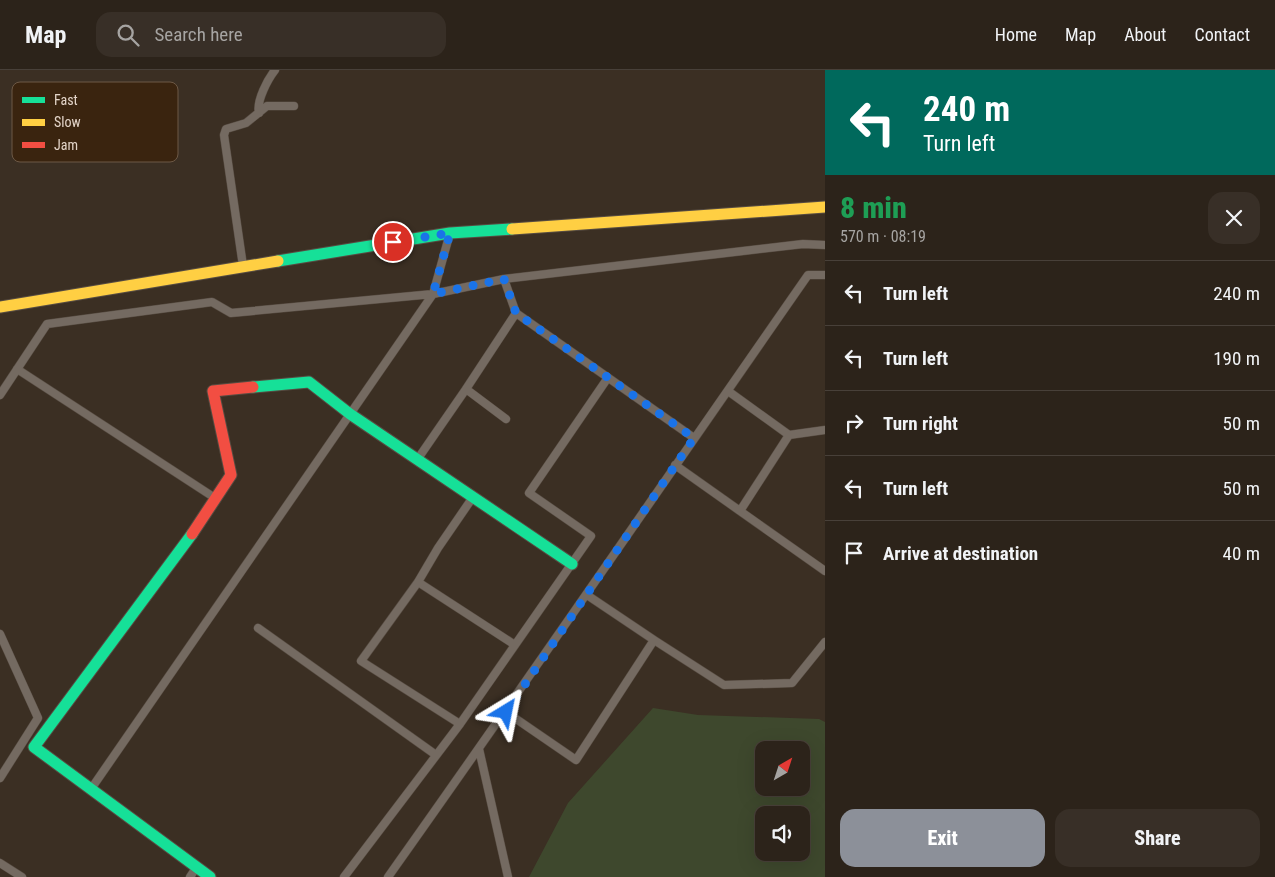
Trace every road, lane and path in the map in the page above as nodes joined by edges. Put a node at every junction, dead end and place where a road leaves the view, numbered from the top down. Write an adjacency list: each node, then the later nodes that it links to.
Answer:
1 (275, 70): 3 (street)
2 (294, 106): 3 (street)
3 (258, 113): 7 (street)
4 (825, 207): 5 (street)
5 (450, 233): 7 (street); 10 (street)
6 (825, 245): 9 (street)
7 (243, 266): 11 (street)
8 (825, 275): 16 (street)
9 (504, 279): 10 (street); 12 (street)
10 (433, 294): 13 (street); 18 (street)
11 (0, 307)
12 (516, 313): 14 (street); 15 (street)
13 (17, 369): 17 (street); 26 (street)
14 (607, 379): 22 (street); 28 (street)
15 (466, 389): 19 (street); 23 (street)
16 (728, 391): 21 (street); 22 (street)
17 (0, 395)
18 (350, 414): 23 (street); 26 (street); 42 (street)
19 (506, 419)
20 (825, 430): 21 (street)
21 (789, 435): 27 (street)
22 (694, 438): 24 (street)
23 (417, 460): 25 (street)
24 (675, 465): 27 (street); 31 (street)
25 (473, 497): 28 (street); 30 (street)
26 (216, 498): 42 (street)
27 (740, 511): 29 (street)
28 (572, 564): 36 (street)
29 (825, 571)
30 (418, 582): 36 (street); 38 (street)
31 (587, 595): 34 (street); 37 (street)
32 (258, 628): 40 (street)
33 (0, 634): 41 (street)
34 (654, 640): 35 (street); 37 (street)
35 (825, 642)
36 (515, 645): 38 (street)
37 (506, 712): 39 (street)
38 (460, 724): 40 (street)
39 (479, 749): 48 (street); 49 (street)
40 (436, 755): 47 (street)
41 (0, 778)
42 (91, 789): 44 (street)
43 (0, 863): 45 (street)
44 (193, 872): 46 (street)
45 (22, 877)
46 (210, 877)
47 (344, 877)
48 (388, 877)
49 (508, 877)

